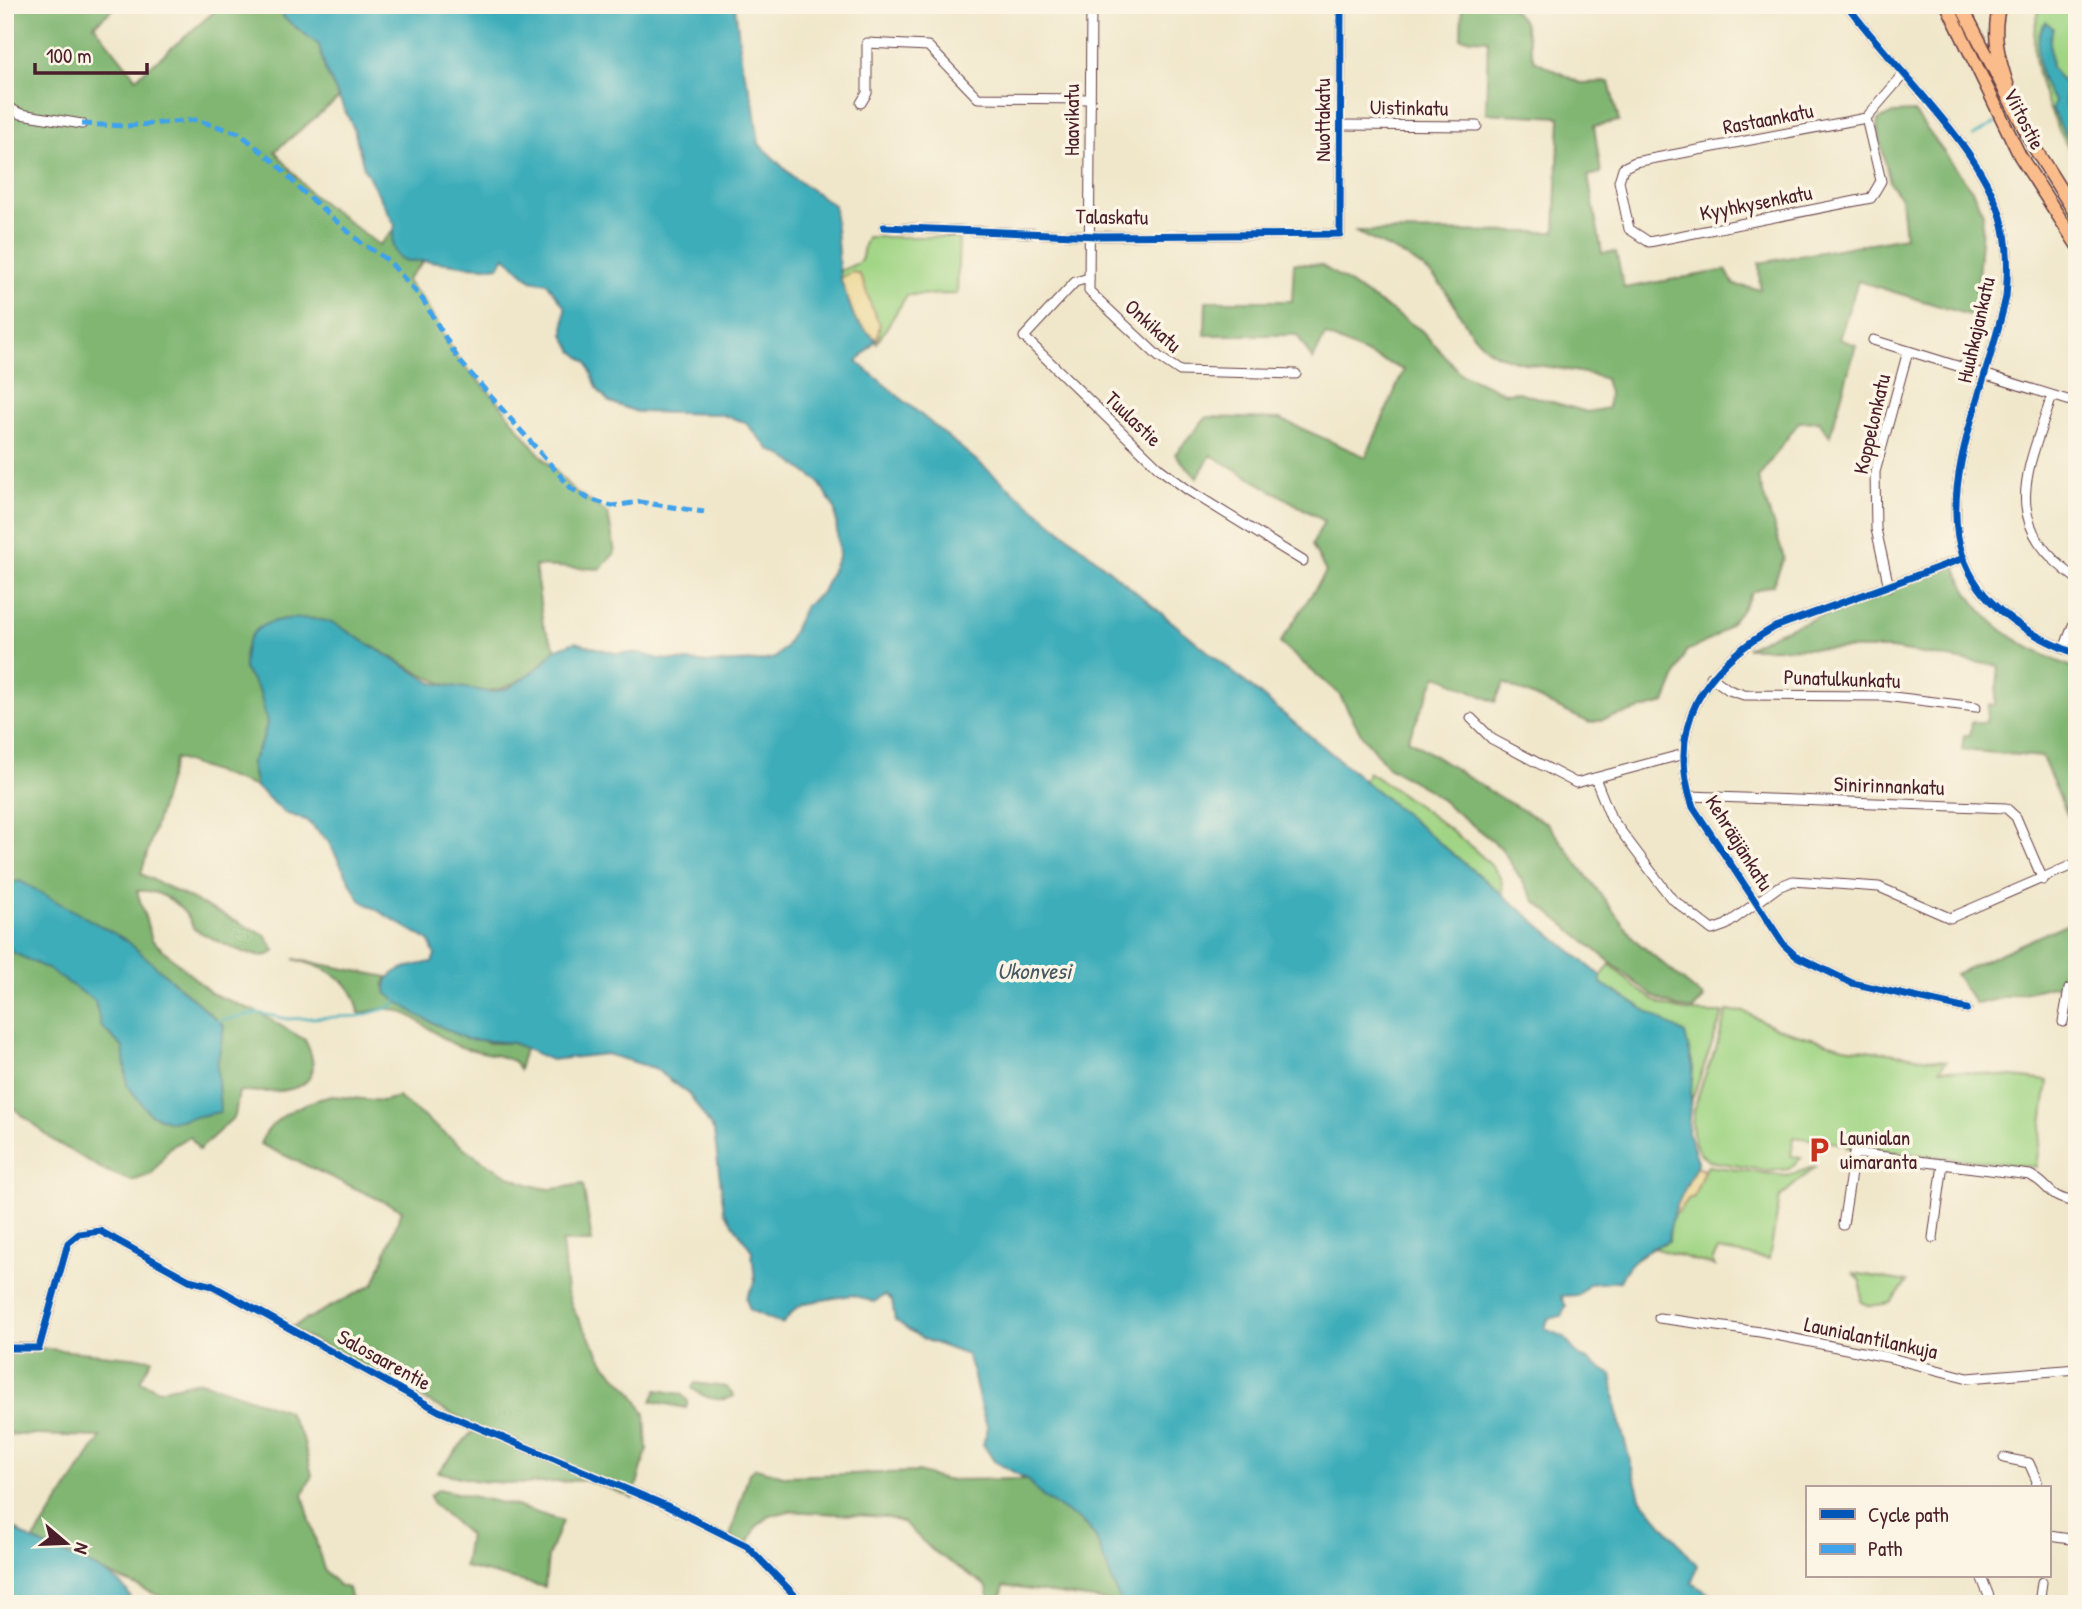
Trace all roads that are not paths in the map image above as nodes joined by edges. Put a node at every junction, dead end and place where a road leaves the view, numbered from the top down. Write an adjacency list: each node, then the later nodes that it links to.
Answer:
1 (1091, 5): 8 (street, Haavikatu)
2 (1341, 5): 14 (street, Nuottakatu)
3 (1847, 5): 7 (street, Huuhkajankatu)
4 (1947, 5): 21 (highway, Viitostie)
5 (1961, 5): 12 (highway, Viitostie)
6 (2000, 5): 12 (highway)
7 (1903, 75): 11 (street); 26 (street, Huuhkajankatu)
8 (1089, 99): 9 (street); 20 (street, Haavikatu)
9 (861, 103)
10 (5, 106): 13 (street)
11 (1866, 118): 16 (street, Rastaankatu); 16 (street, Kyyhkysenkatu)
12 (2020, 121): 17 (highway, Viitostie)
13 (82, 124)
14 (1340, 125): 15 (street, Uistinkatu); 19 (street, Nuottakatu)
15 (1477, 126)
16 (1623, 168)
17 (2077, 216)
18 (884, 227): 20 (street, Talaskatu)
19 (1340, 234): 20 (street, Talaskatu)
20 (1090, 235): 22 (street)
21 (2077, 245)
22 (1088, 278): 25 (street, Onkikatu); 30 (street, Tuulastie)
23 (1873, 340): 24 (street)
24 (1908, 351): 26 (street); 32 (street, Koppelonkatu)
25 (1296, 374)
26 (1985, 375): 27 (street); 29 (street, Huuhkajankatu)
27 (2052, 396): 28 (street); 31 (street)
28 (2074, 402)
29 (1964, 558): 32 (street, Kehrääjänkatu); 34 (street, Huuhkajankatu)
30 (1303, 561)
31 (2077, 579)
32 (1889, 587): 36 (street, Kehrääjänkatu)
33 (2077, 615): 34 (street)
34 (2064, 649): 35 (street, Huuhkajankatu)
35 (2077, 654)
36 (1711, 677): 37 (street, Punatulkunkatu); 39 (street, Kehrääjänkatu)
37 (1976, 707)
38 (1471, 718): 40 (street)
39 (1685, 754): 40 (street); 41 (street, Kehrääjänkatu)
40 (1595, 778): 44 (street)
41 (1690, 796): 43 (street, Sinirinnankatu); 44 (street, Kehrääjänkatu)
42 (2077, 863): 43 (street)
43 (2043, 880): 44 (street)
44 (1756, 903): 46 (street, Kehrääjänkatu)
45 (2073, 990): 47 (street)
46 (1967, 1009)
47 (2063, 1022)
48 (1943, 1164): 49 (street); 50 (street); 51 (street)
49 (2077, 1202)
50 (1843, 1225)
51 (1933, 1238)
52 (1659, 1318): 54 (street, Launialantilankuja)
53 (5, 1348): 61 (street, Salosaarentie)
54 (2077, 1369)
55 (2004, 1458): 56 (street)
56 (2036, 1486)
57 (2050, 1536): 58 (street)
58 (2077, 1540)
59 (1982, 1578): 62 (street)
60 (2042, 1582): 63 (street)
61 (803, 1604)
62 (1992, 1604)
63 (2039, 1604)

